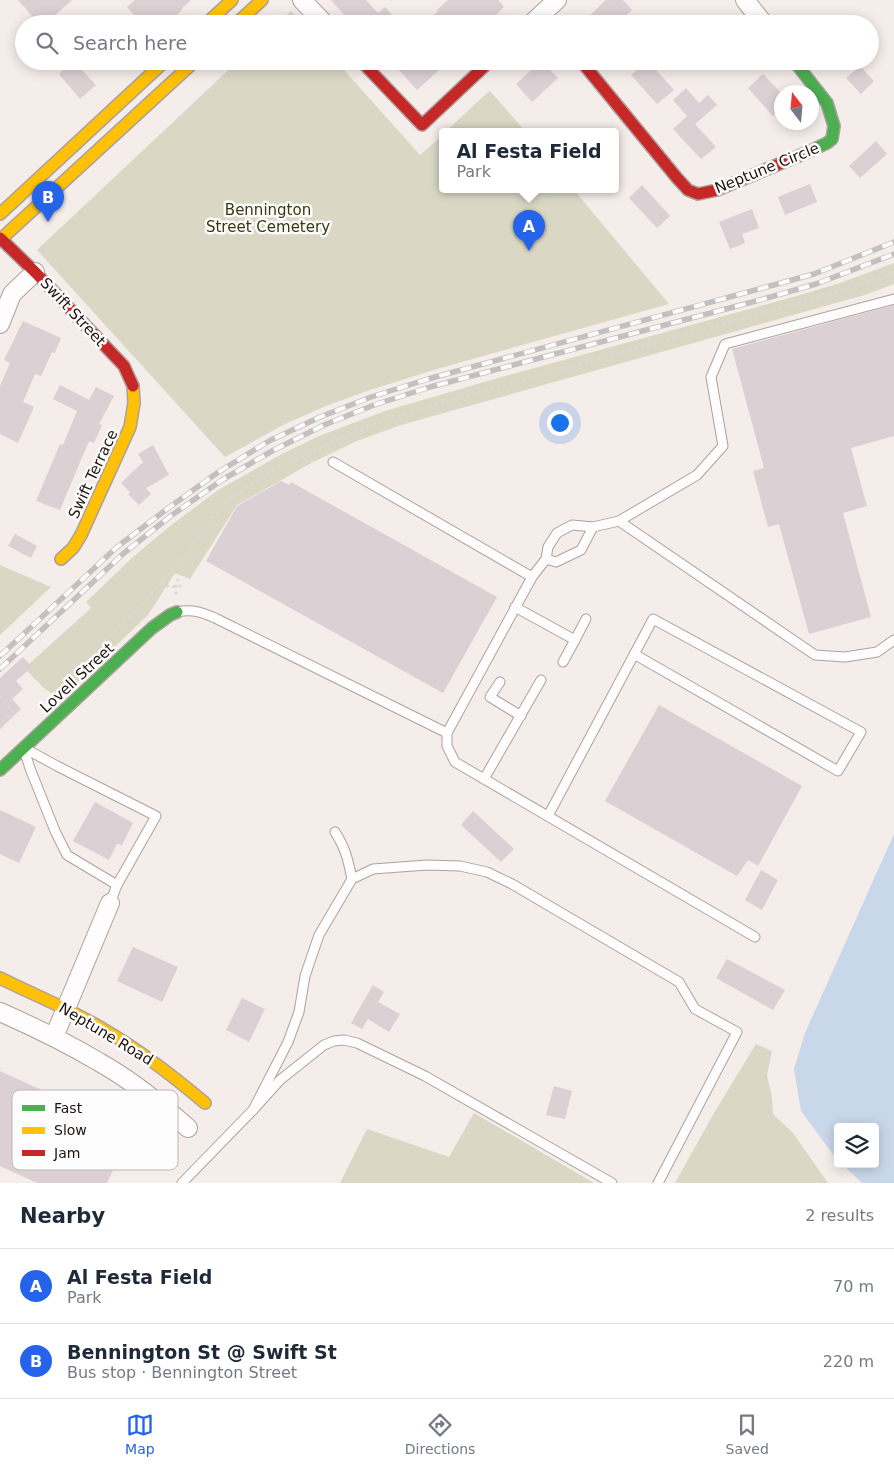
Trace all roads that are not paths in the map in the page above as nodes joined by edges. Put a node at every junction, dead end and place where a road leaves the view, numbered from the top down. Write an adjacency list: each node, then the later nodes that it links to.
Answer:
1 (232, 0): 6 (street)
2 (262, 0): 7 (street)
3 (302, 0): 8 (street)
4 (557, 0): 9 (street)
5 (745, 0): 10 (street)
6 (216, 15)
7 (246, 15)
8 (316, 15)
9 (545, 15)
10 (757, 15)
11 (155, 70): 17 (street)
12 (185, 70): 18 (street)
13 (369, 70): 14 (street)
14 (480, 70)
15 (588, 70): 16 (street, Neptune Circle)
16 (801, 70)
17 (0, 214)
18 (0, 239): 19 (street, Swift Street)
19 (35, 272): 20 (street); 23 (street, Swift Street)
20 (6, 288): 22 (street)
21 (894, 299): 25 (lane)
22 (0, 324)
23 (135, 394): 27 (street, Swift Terrace)
24 (333, 462): 29 (lane)
25 (619, 521): 26 (lane); 34 (lane)
26 (593, 527): 28 (lane); 28 (lane)
27 (62, 559)
28 (546, 559): 29 (lane)
29 (532, 577): 30 (lane)
30 (515, 607): 33 (lane); 40 (lane)
31 (177, 612): 40 (lane); 41 (street, Lovell Street)
32 (586, 619): 33 (lane)
33 (575, 640): 36 (lane)
34 (894, 640)
35 (634, 654): 35 (lane); 44 (lane)
36 (563, 662)
37 (541, 680): 39 (lane)
38 (500, 682): 39 (lane)
39 (521, 716): 43 (lane)
40 (447, 733): 43 (lane)
41 (24, 748): 42 (street, Lovell Street); 47 (lane); 47 (lane)
42 (0, 770)
43 (484, 779): 44 (lane)
44 (548, 816): 49 (lane)
45 (335, 832): 46 (lane)
46 (352, 879): 57 (lane); 63 (lane)
47 (117, 885): 48 (lane)
48 (110, 903): 51 (street)
49 (755, 937)
50 (0, 978): 51 (street, Neptune Road)
51 (67, 1009): 53 (street); 55 (street, Neptune Road)
52 (0, 1012): 53 (street, Neptune Road)
53 (54, 1037): 54 (street, Neptune Road)
54 (142, 1090)
55 (191, 1091): 56 (street, Neptune Road); 58 (street)
56 (205, 1103)
57 (253, 1110): 61 (lane); 62 (lane)
58 (178, 1111)
59 (178, 1119): 60 (street, Neptune Road)
60 (188, 1128)
61 (182, 1183)
62 (612, 1183)
63 (658, 1183)

